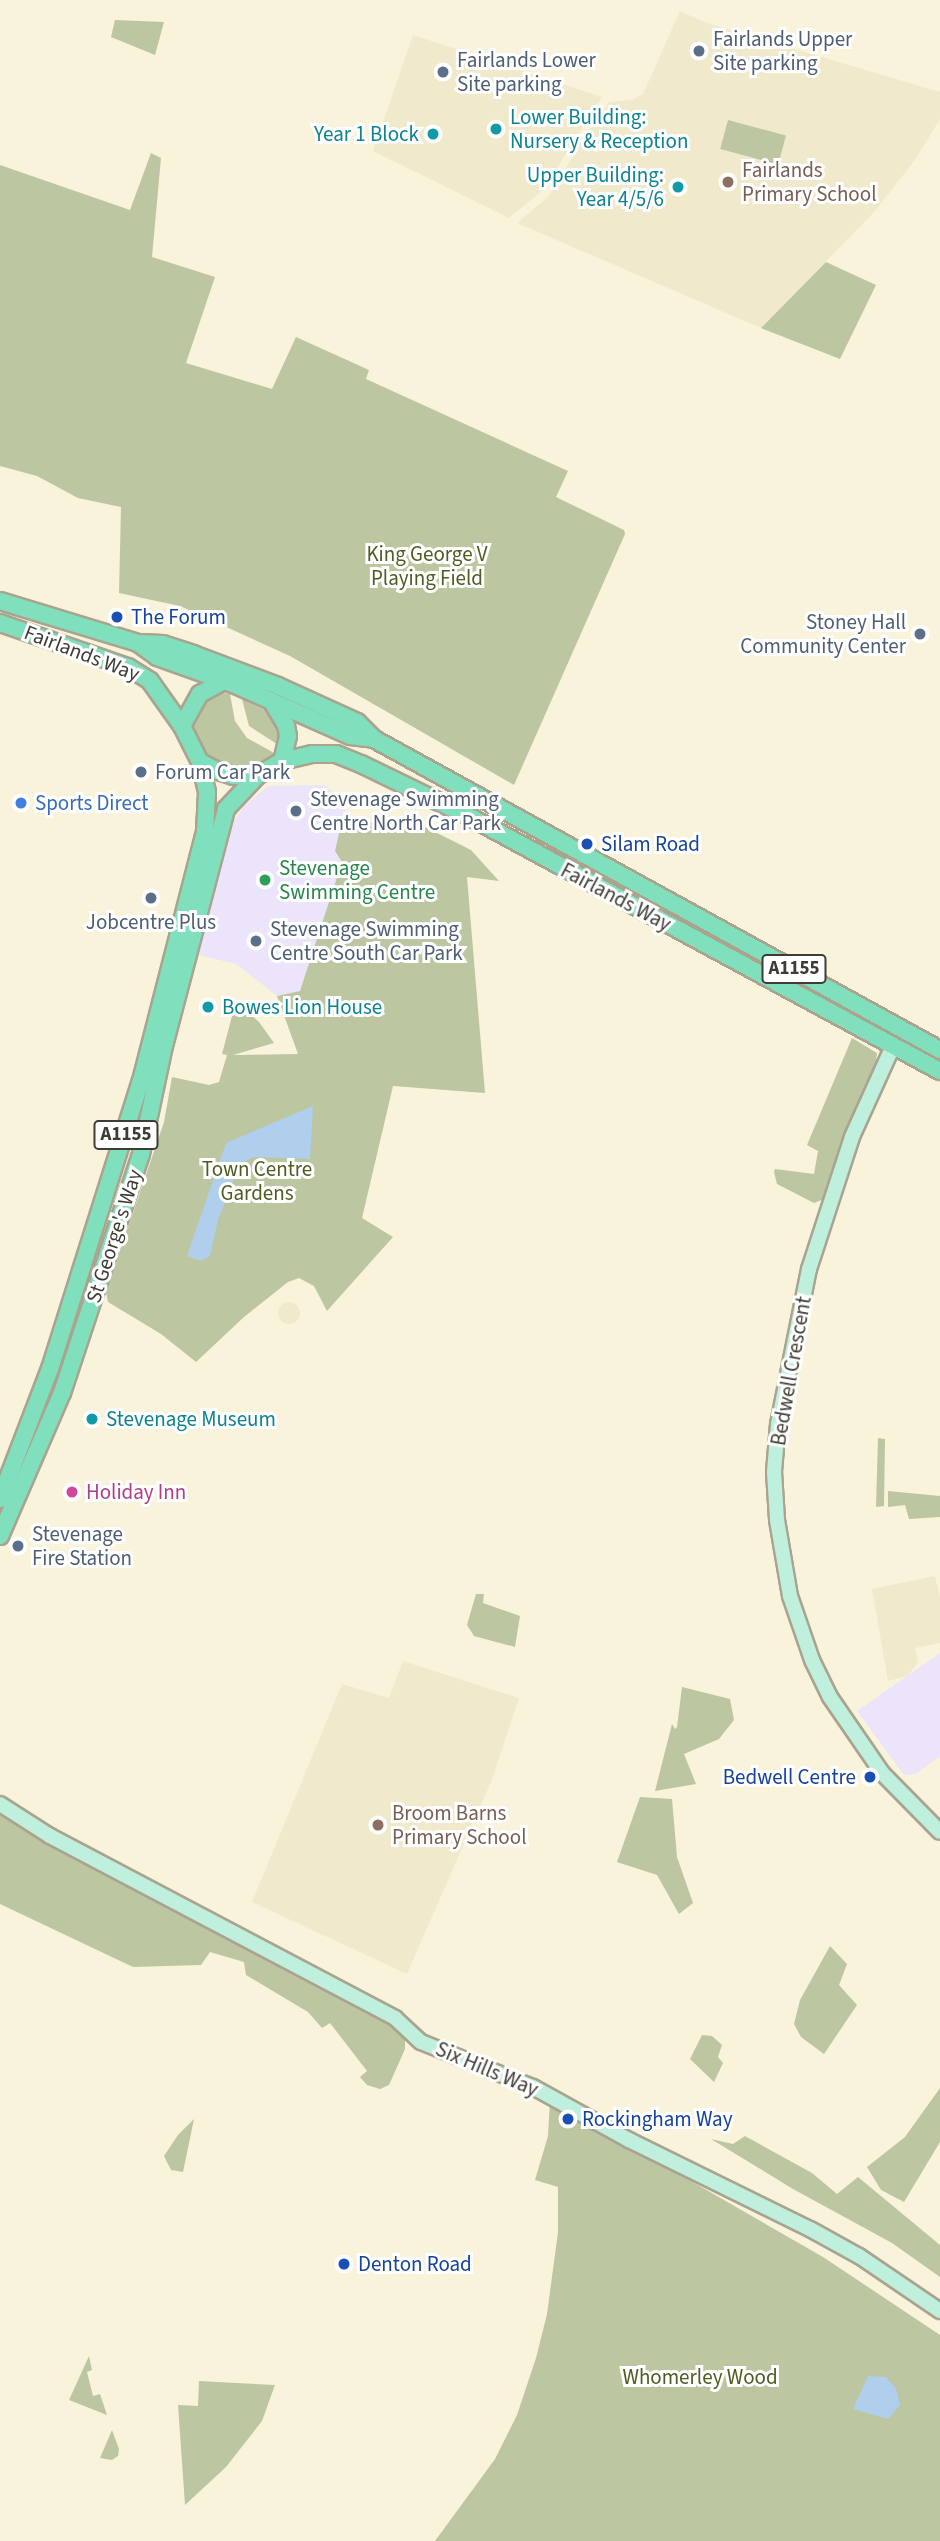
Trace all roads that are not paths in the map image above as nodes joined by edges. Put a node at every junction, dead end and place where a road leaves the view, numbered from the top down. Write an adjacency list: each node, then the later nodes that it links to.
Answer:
1 (0, 601): 3 (main road, Fairlands Way / A1155)
2 (0, 623): 6 (main road, Fairlands Way / A1155)
3 (138, 643): 4 (main road, Fairlands Way / A1155); 7 (main road, Fairlands Way / A1155)
4 (222, 682): 5 (main road, Fairlands Way / A1155); 6 (main road)
5 (270, 700): 7 (main road, Fairlands Way / A1155); 8 (main road)
6 (182, 726): 9 (main road, Fairlands Way / A1155)
7 (374, 739): 12 (main road, Fairlands Way / A1155)
8 (282, 761): 10 (main road, Fairlands Way / A1155); 11 (main road, Fairlands Way / A1155)
9 (200, 762): 10 (main road); 14 (main road, St George's Way / A1155)
10 (258, 775): 15 (main road, St George's Way / A1155)
11 (893, 1046): 13 (main road, Fairlands Way / A1155); 17 (street, Bedwell Crescent)
12 (940, 1050)
13 (940, 1071)
14 (0, 1499)
15 (0, 1536)
16 (0, 1804): 18 (street, Six Hills Way)
17 (940, 1832)
18 (940, 2311)

